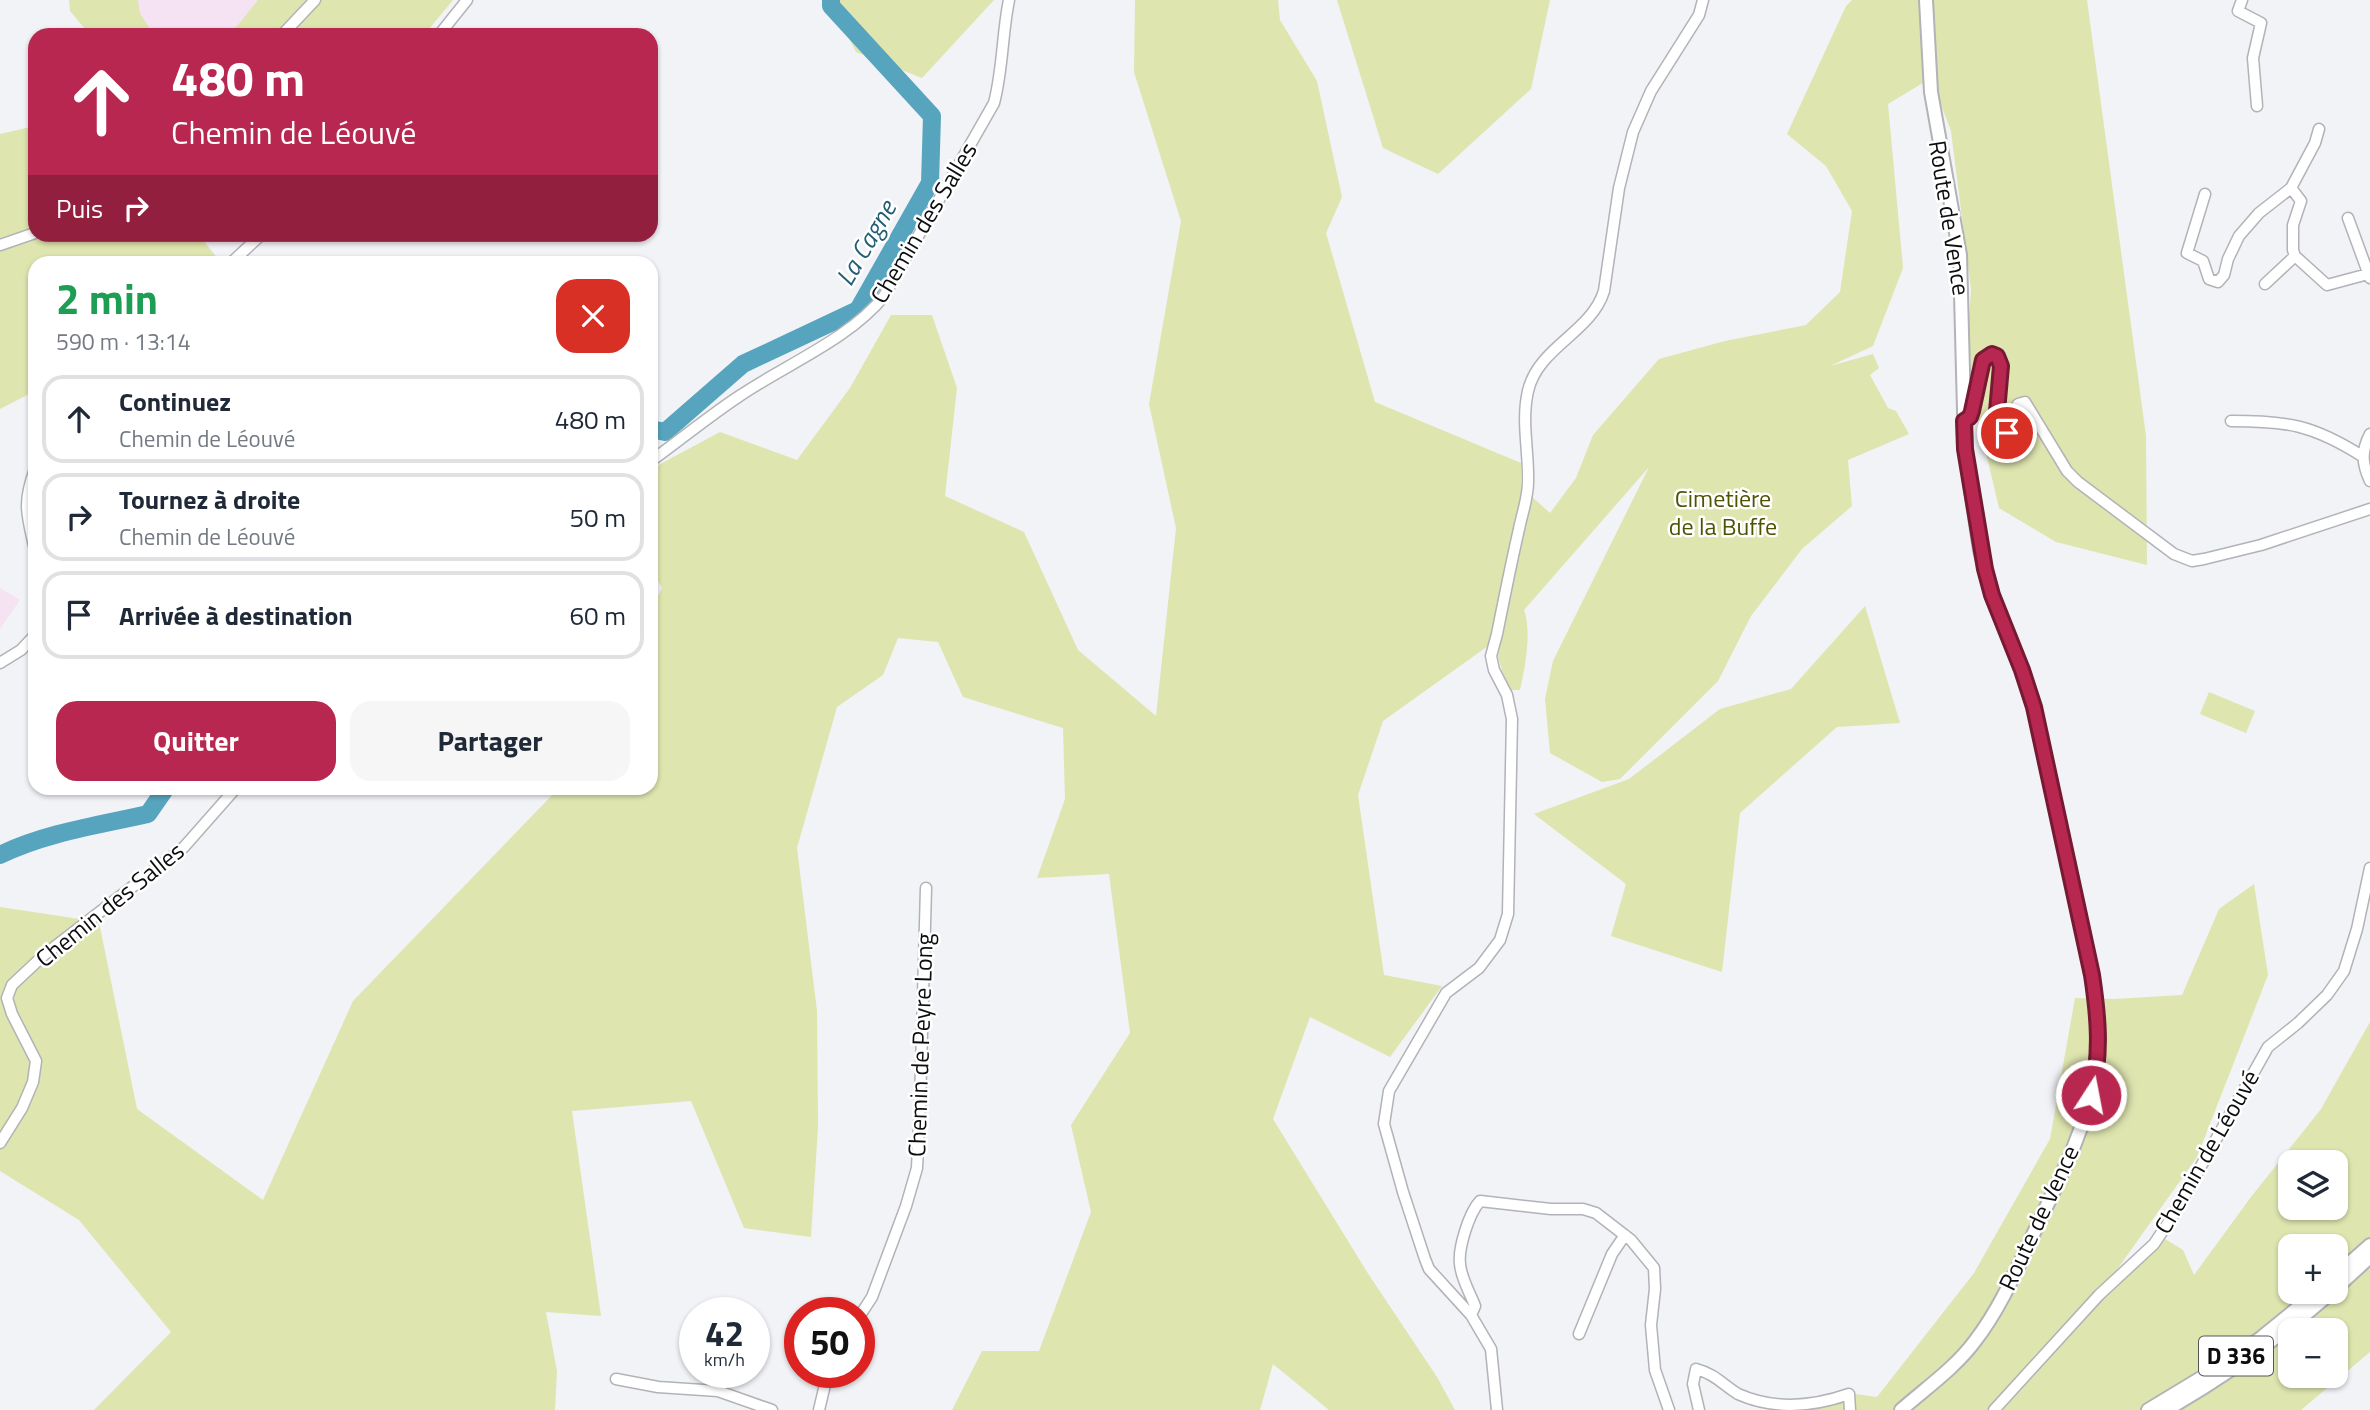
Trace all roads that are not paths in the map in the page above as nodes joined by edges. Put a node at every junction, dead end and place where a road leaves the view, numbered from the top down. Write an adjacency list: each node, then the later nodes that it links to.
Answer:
1 (315, 0): 7 (street)
2 (467, 0): 8 (street)
3 (1009, 0): 24 (street, Chemin des Salles)
4 (1703, 0): 44 (street)
5 (1926, 0): 21 (main road, Route de Vence)
6 (2242, 0): 9 (street)
7 (289, 28)
8 (445, 28)
9 (2257, 106)
10 (2319, 129): 11 (street)
11 (2291, 188): 12 (street); 18 (street)
12 (2204, 194)
13 (2348, 218): 19 (street)
14 (28, 235): 16 (street)
15 (253, 242): 17 (street)
16 (0, 245)
17 (238, 256)
18 (2295, 256): 19 (street); 20 (street)
19 (2369, 276)
20 (2265, 284)
21 (1964, 421): 28 (street); 54 (main road, Route de Vence)
22 (2231, 421): 25 (street)
23 (2370, 435): 25 (street)
24 (658, 456)
25 (2362, 456): 26 (street)
26 (2370, 481)
27 (28, 488): 29 (street)
28 (2370, 509)
29 (28, 518)
30 (28, 642): 31 (street)
31 (0, 663)
32 (230, 795): 35 (street, Chemin des Salles)
33 (2370, 868): 55 (street, Chemin de Léouvé)
34 (926, 888): 41 (street, Chemin de Peyre Long)
35 (0, 1143)
36 (1625, 1235): 44 (street); 45 (street); 51 (street)
37 (2370, 1245): 39 (main road)
38 (2370, 1257): 40 (main road)
39 (2348, 1264)
40 (2348, 1277)
41 (872, 1297)
42 (2303, 1304): 56 (main road, D 336)
43 (2318, 1304): 57 (main road, D 336)
44 (1471, 1315): 50 (street)
45 (1579, 1334)
46 (616, 1379): 48 (street)
47 (824, 1388): 49 (street)
48 (772, 1410)
49 (819, 1410)
50 (1497, 1410)
51 (1669, 1410)
52 (1699, 1410): 53 (street)
53 (1850, 1410)
54 (1901, 1410)
55 (1994, 1410)
56 (2148, 1410)
57 (2166, 1410)

